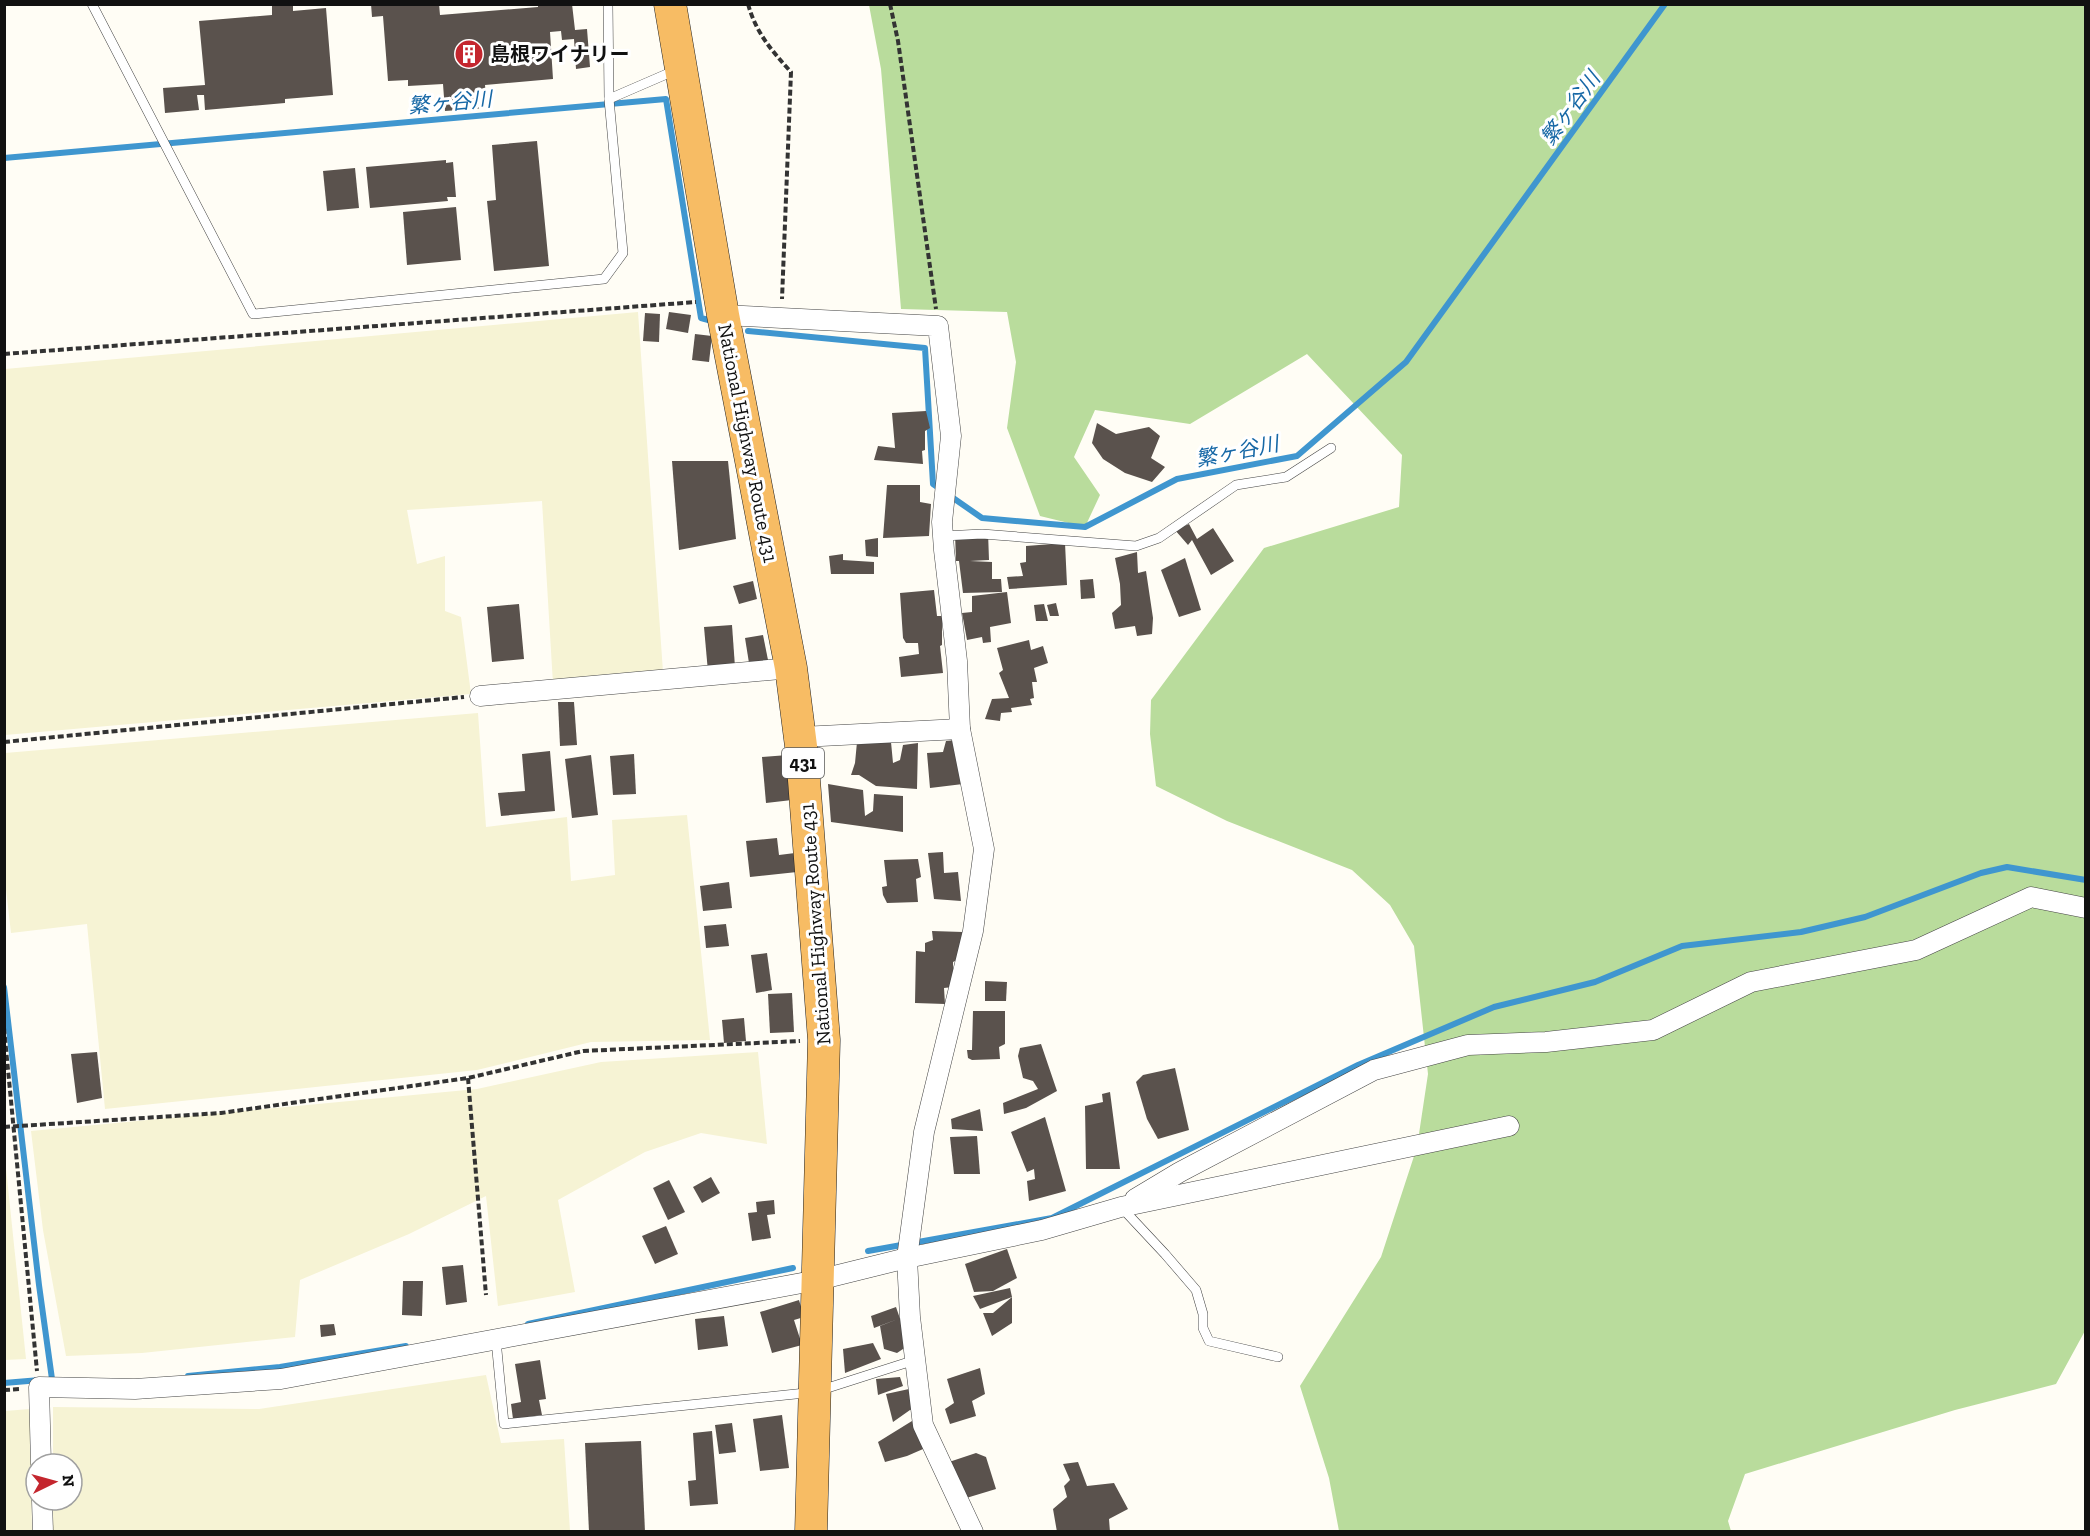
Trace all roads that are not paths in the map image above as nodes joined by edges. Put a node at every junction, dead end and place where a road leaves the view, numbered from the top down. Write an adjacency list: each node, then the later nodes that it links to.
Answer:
1 (92, 4): 5 (lane)
2 (608, 4): 5 (lane)
3 (670, 4): 4 (highway, National Highway Route 431 / 431)
4 (681, 68): 5 (lane); 6 (highway, National Highway Route 431 / 431)
5 (609, 99)
6 (722, 307): 8 (street); 9 (highway, National Highway Route 431 / 431)
7 (1331, 448): 8 (lane)
8 (943, 536): 11 (street)
9 (791, 668): 10 (street); 12 (highway, National Highway Route 431 / 431)
10 (480, 696)
11 (960, 729): 12 (street); 16 (street)
12 (801, 737): 17 (highway, National Highway Route 431 / 431)
13 (2085, 908): 15 (street)
14 (1509, 1126): 15 (street)
15 (1122, 1207): 16 (street); 19 (lane)
16 (907, 1258): 17 (street); 20 (street)
17 (818, 1280): 18 (street); 21 (highway, National Highway Route 431 / 431)
18 (496, 1340): 21 (lane); 22 (street)
19 (1278, 1357)
20 (915, 1360): 21 (lane); 26 (street)
21 (815, 1392): 25 (highway, National Highway Route 431 / 431)
22 (41, 1452)
23 (42, 1512): 24 (street)
24 (43, 1532)
25 (811, 1532)
26 (973, 1532)

